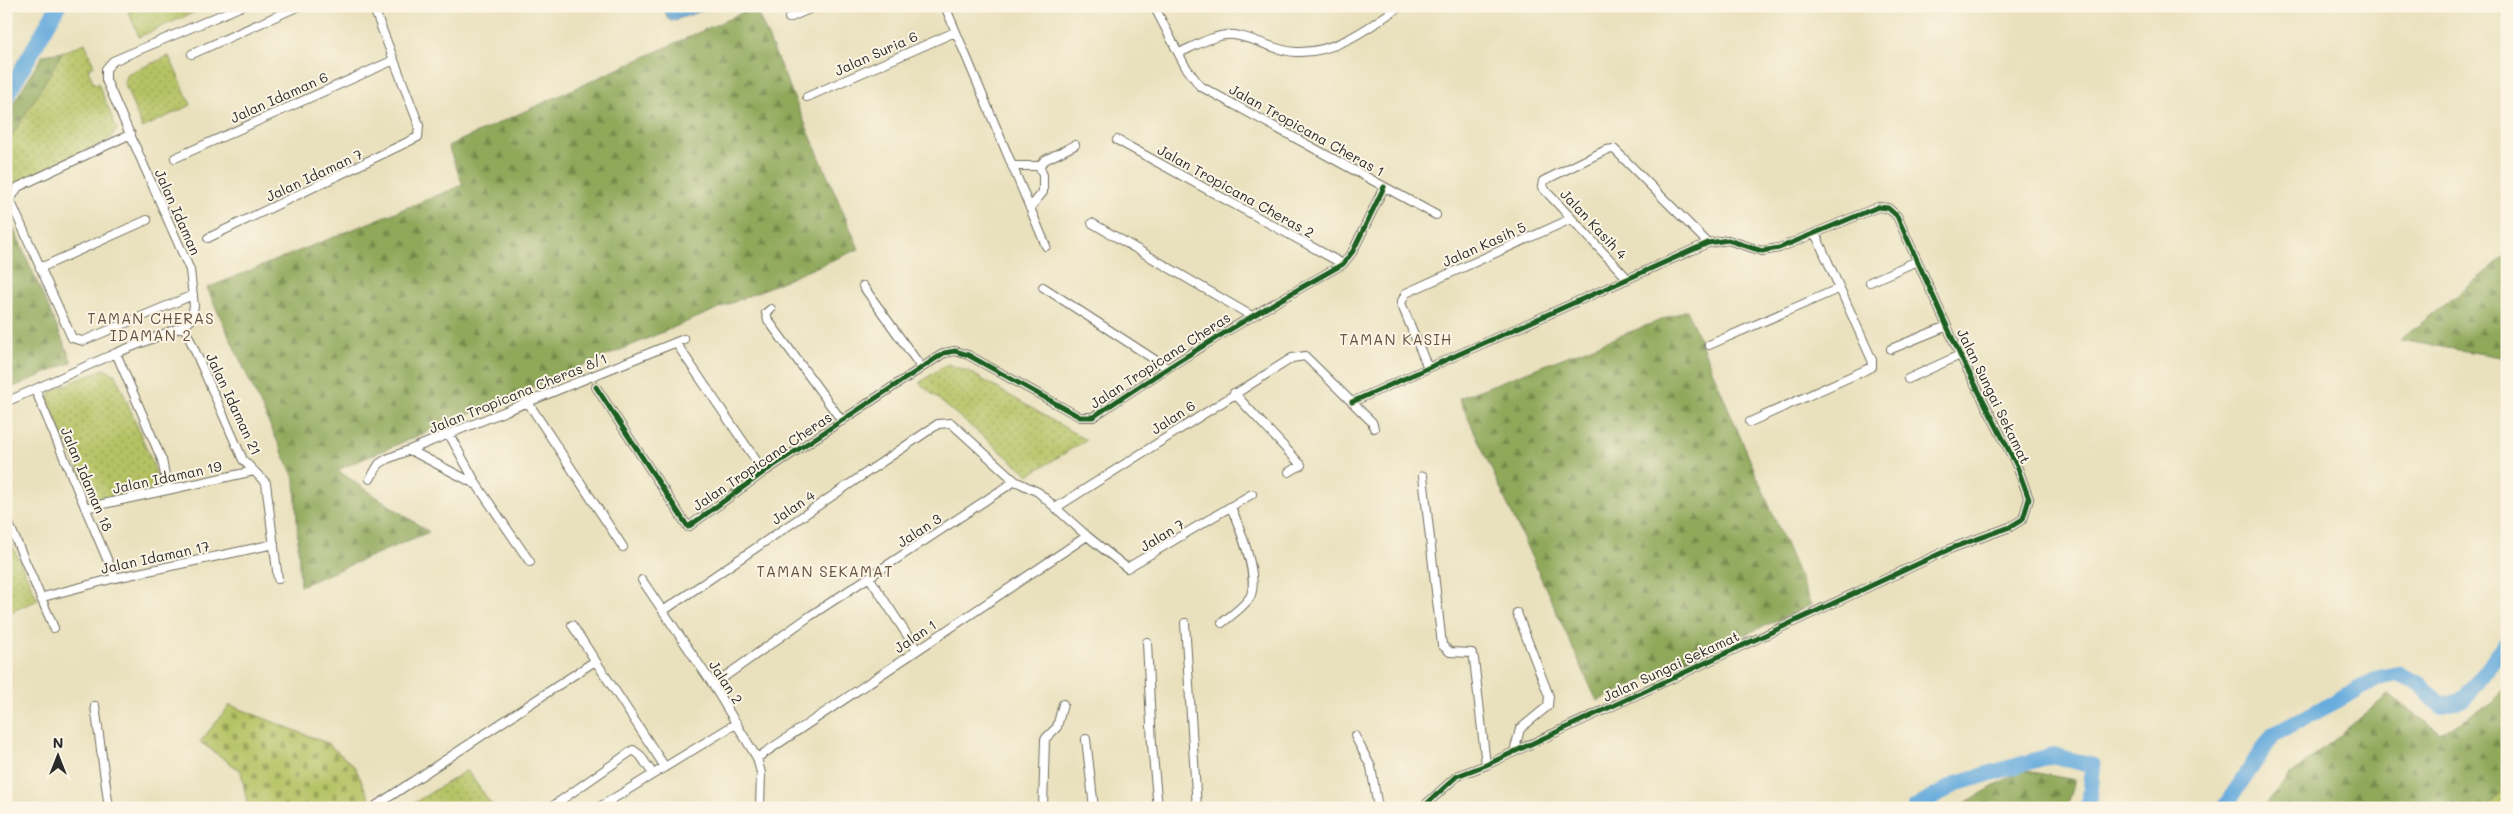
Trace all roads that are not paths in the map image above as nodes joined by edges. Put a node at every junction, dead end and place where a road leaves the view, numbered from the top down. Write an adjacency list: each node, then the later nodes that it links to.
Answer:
1 (299, 6): 11 (street)
2 (373, 6): 12 (street)
3 (816, 6): 8 (street)
4 (945, 6): 9 (street)
5 (1154, 6): 10 (street, Jalan Tropicana Cheras 1)
6 (1400, 6): 10 (street)
7 (239, 7): 14 (street, Jalan Idaman)
8 (789, 18)
9 (955, 32): 13 (street, Jalan Suria 6); 18 (street)
10 (1179, 53): 20 (street, Jalan Tropicana Cheras 1)
11 (192, 54)
12 (394, 60): 17 (street, Jalan Idaman 6); 27 (street, Jalan Idaman 7)
13 (806, 97)
14 (131, 134): 32 (street); 38 (street, Jalan Idaman)
15 (1117, 140): 31 (street, Jalan Tropicana Cheras 2)
16 (1075, 145): 19 (street)
17 (175, 158)
18 (1012, 166): 19 (street); 21 (street)
19 (1039, 166): 21 (street)
20 (1384, 187): 22 (street, Jalan Tropicana Cheras 1); 31 (street, Jalan Tropicana Cheras)
21 (1030, 208): 29 (street)
22 (1436, 216)
23 (1571, 218): 28 (street, Jalan Kasih 4); 33 (street, Jalan Kasih 4); 51 (street, Jalan Kasih 5)
24 (147, 220): 32 (street)
25 (1092, 223): 40 (street)
26 (1815, 233): 28 (street, Jalan Sungai Sekamat); 30 (street, Jalan Sungai Sekamat); 37 (street)
27 (208, 238)
28 (1708, 244): 33 (street, Jalan Sungai Sekamat)
29 (1046, 246)
30 (1917, 261): 34 (street); 42 (street, Jalan Sungai Sekamat)
31 (1343, 264): 40 (street, Jalan Tropicana Cheras)
32 (40, 268): 38 (street)
33 (1628, 279): 51 (street, Jalan Sungai Sekamat)
34 (1870, 282)
35 (863, 286): 49 (street)
36 (1043, 287): 50 (street)
37 (1840, 288): 45 (street); 60 (street)
38 (193, 295): 41 (street, Jalan Idaman)
39 (771, 309): 59 (street)
40 (1250, 315): 50 (street, Jalan Tropicana Cheras)
41 (184, 326): 47 (street); 64 (street, Jalan Idaman 21)
42 (1947, 326): 46 (street); 48 (street, Jalan Sungai Sekamat)
43 (684, 339): 44 (street, Jalan Tropicana Cheras 8/1)
44 (676, 343): 56 (street, Jalan Tropicana Cheras 8/1); 65 (street)
45 (1709, 345)
46 (1892, 349)
47 (116, 353): 54 (street); 71 (street)
48 (1960, 355): 52 (street); 101 (street, Jalan Sungai Sekamat)
49 (921, 367): 50 (street, Jalan Tropicana Cheras); 59 (street, Jalan Tropicana Cheras)
50 (1166, 367)
51 (1428, 368): 58 (street, Jalan Sungai Sekamat)
52 (1908, 379)
53 (596, 387): 65 (street, Jalan Tropicana Cheras)
54 (35, 389): 57 (street); 75 (street, Jalan Idaman 18)
55 (1234, 393): 58 (street, Jalan 6); 66 (street); 73 (street, Jalan 6)
56 (527, 401): 62 (street, Jalan Tropicana Cheras 8/1); 79 (street)
57 (6, 402)
58 (1352, 402): 61 (street)
59 (842, 421): 65 (street, Jalan Tropicana Cheras)
60 (1750, 422)
61 (1374, 428)
62 (449, 434): 63 (street, Jalan Tropicana Cheras 8/1); 70 (street)
63 (410, 450): 68 (street, Jalan Tropicana Cheras 8/1); 70 (street)
64 (254, 471): 71 (street, Jalan Idaman 19); 78 (street, Jalan Idaman 21)
65 (764, 472)
66 (1289, 472)
67 (1423, 476): 103 (street)
68 (370, 479)
69 (1015, 481): 73 (street); 81 (street, Jalan 3); 86 (street, Jalan 4)
70 (477, 485): 80 (street)
71 (168, 490): 75 (street, Jalan Idaman 19)
72 (1252, 494): 74 (street, Jalan 7)
73 (1057, 507): 77 (street)
74 (1231, 507): 77 (street, Jalan 7); 89 (street)
75 (86, 508): 82 (street, Jalan Idaman 18)
76 (6, 517): 85 (street)
77 (1087, 536): 93 (street, Jalan 1)
78 (274, 544): 82 (street, Jalan Idaman 17); 83 (street, Jalan Idaman 21)
79 (623, 547)
80 (530, 562)
81 (869, 577): 93 (street); 95 (street, Jalan 3)
82 (115, 578): 85 (street, Jalan Idaman 17)
83 (278, 579)
84 (642, 580): 86 (street, Jalan 2)
85 (43, 597): 91 (street)
86 (663, 611): 95 (street, Jalan 2)
87 (1517, 613): 101 (street)
88 (1185, 623): 114 (street)
89 (1222, 623)
90 (572, 625): 94 (street)
91 (54, 628)
92 (1147, 642): 113 (street)
93 (917, 650): 102 (street, Jalan 1)
94 (595, 661): 104 (street); 106 (street)
95 (713, 685): 98 (street, Jalan 2)
96 (1063, 704): 111 (street)
97 (95, 706): 107 (street)
98 (737, 723): 102 (street, Jalan 2); 104 (street)
99 (1355, 736): 115 (street)
100 (1086, 739): 112 (street)
101 (1514, 752): 103 (street, Jalan Sungai Sekamat)
102 (757, 758): 110 (street, Jalan 2)
103 (1486, 765): 116 (street, Jalan Sungai Sekamat)
104 (665, 767): 105 (street)
105 (653, 774): 108 (street); 109 (street)
106 (377, 805)
107 (108, 808)
108 (550, 808)
109 (598, 808)
110 (760, 808)
111 (1043, 808)
112 (1094, 808)
113 (1158, 808)
114 (1196, 808)
115 (1378, 808)
116 (1422, 808)

